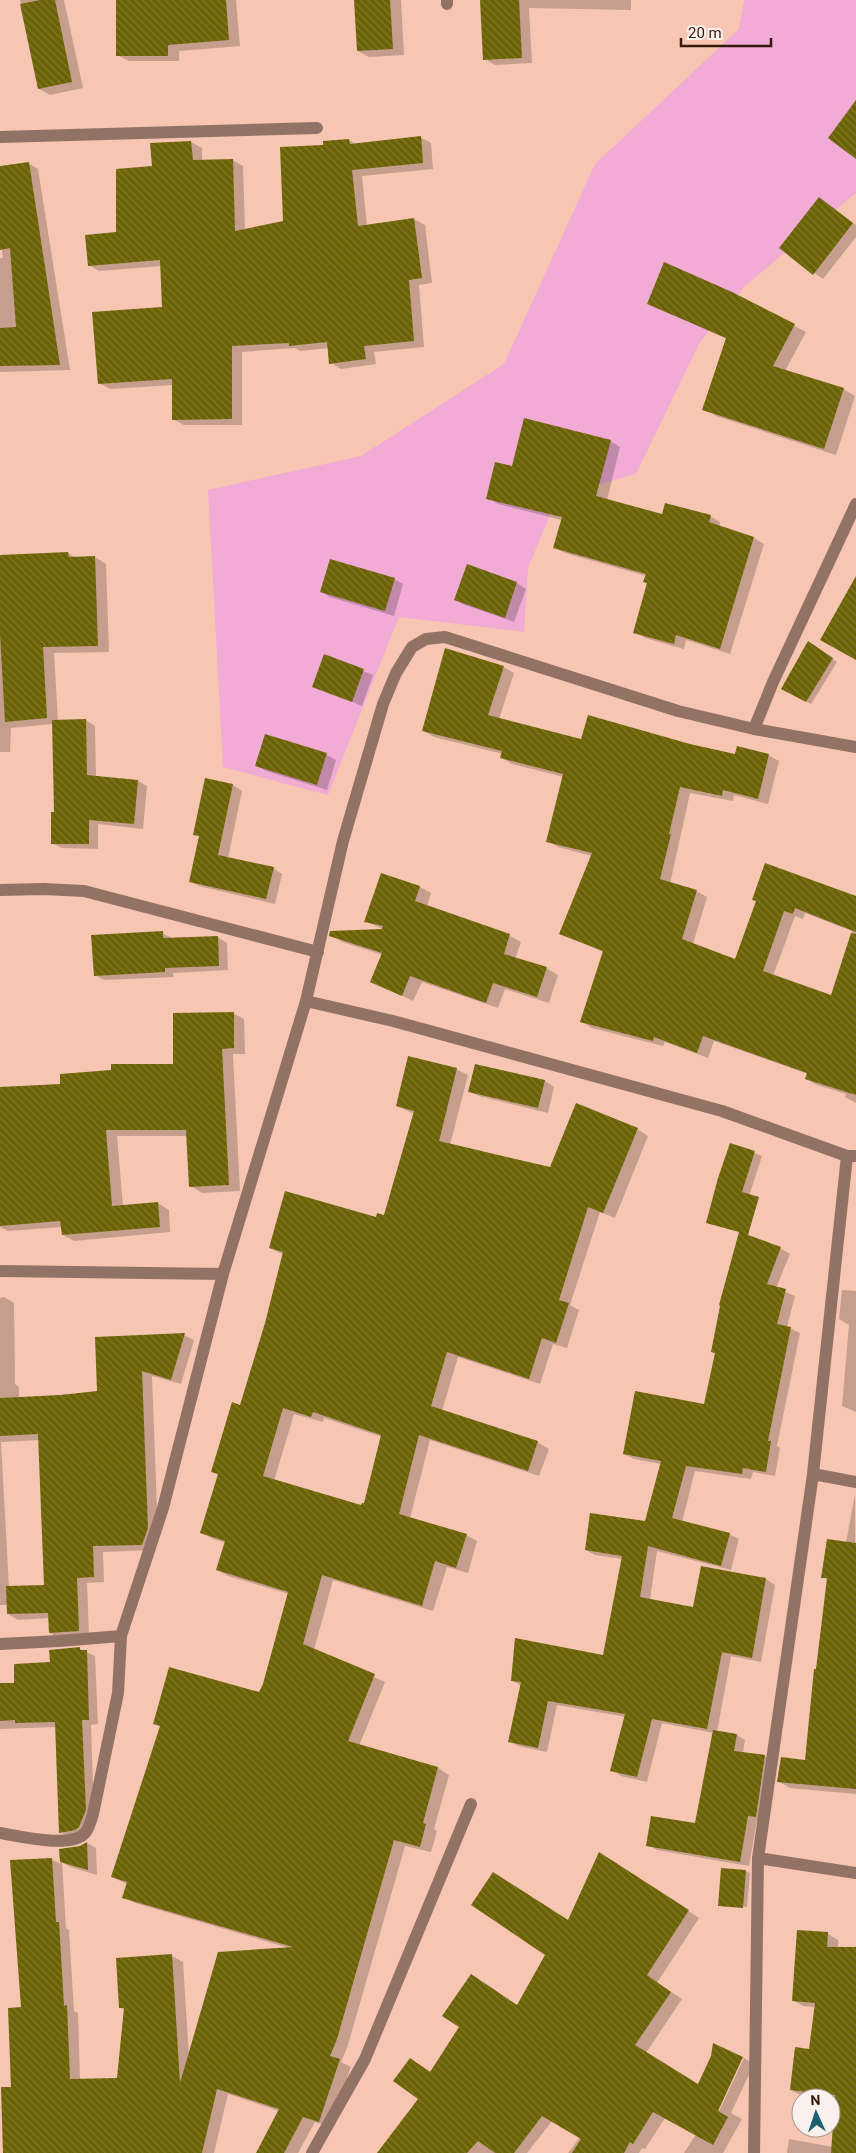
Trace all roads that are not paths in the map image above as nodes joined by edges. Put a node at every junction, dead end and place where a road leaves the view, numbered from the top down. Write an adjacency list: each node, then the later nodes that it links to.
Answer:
1 (317, 128): 2 (street)
2 (0, 138)
3 (856, 504): 4 (street)
4 (754, 729): 5 (street); 7 (street)
5 (856, 747)
6 (0, 890): 7 (street)
7 (318, 952): 8 (street)
8 (306, 1001): 9 (street); 11 (street)
9 (852, 1156): 12 (street)
10 (0, 1271): 11 (street)
11 (223, 1274): 14 (street)
12 (813, 1474): 13 (street); 18 (street)
13 (856, 1482)
14 (121, 1636): 15 (street); 17 (street)
15 (0, 1644)
16 (471, 1804): 20 (street)
17 (0, 1833)
18 (758, 1858): 19 (street); 21 (street)
19 (856, 1873)
20 (312, 2153)
21 (754, 2153)

